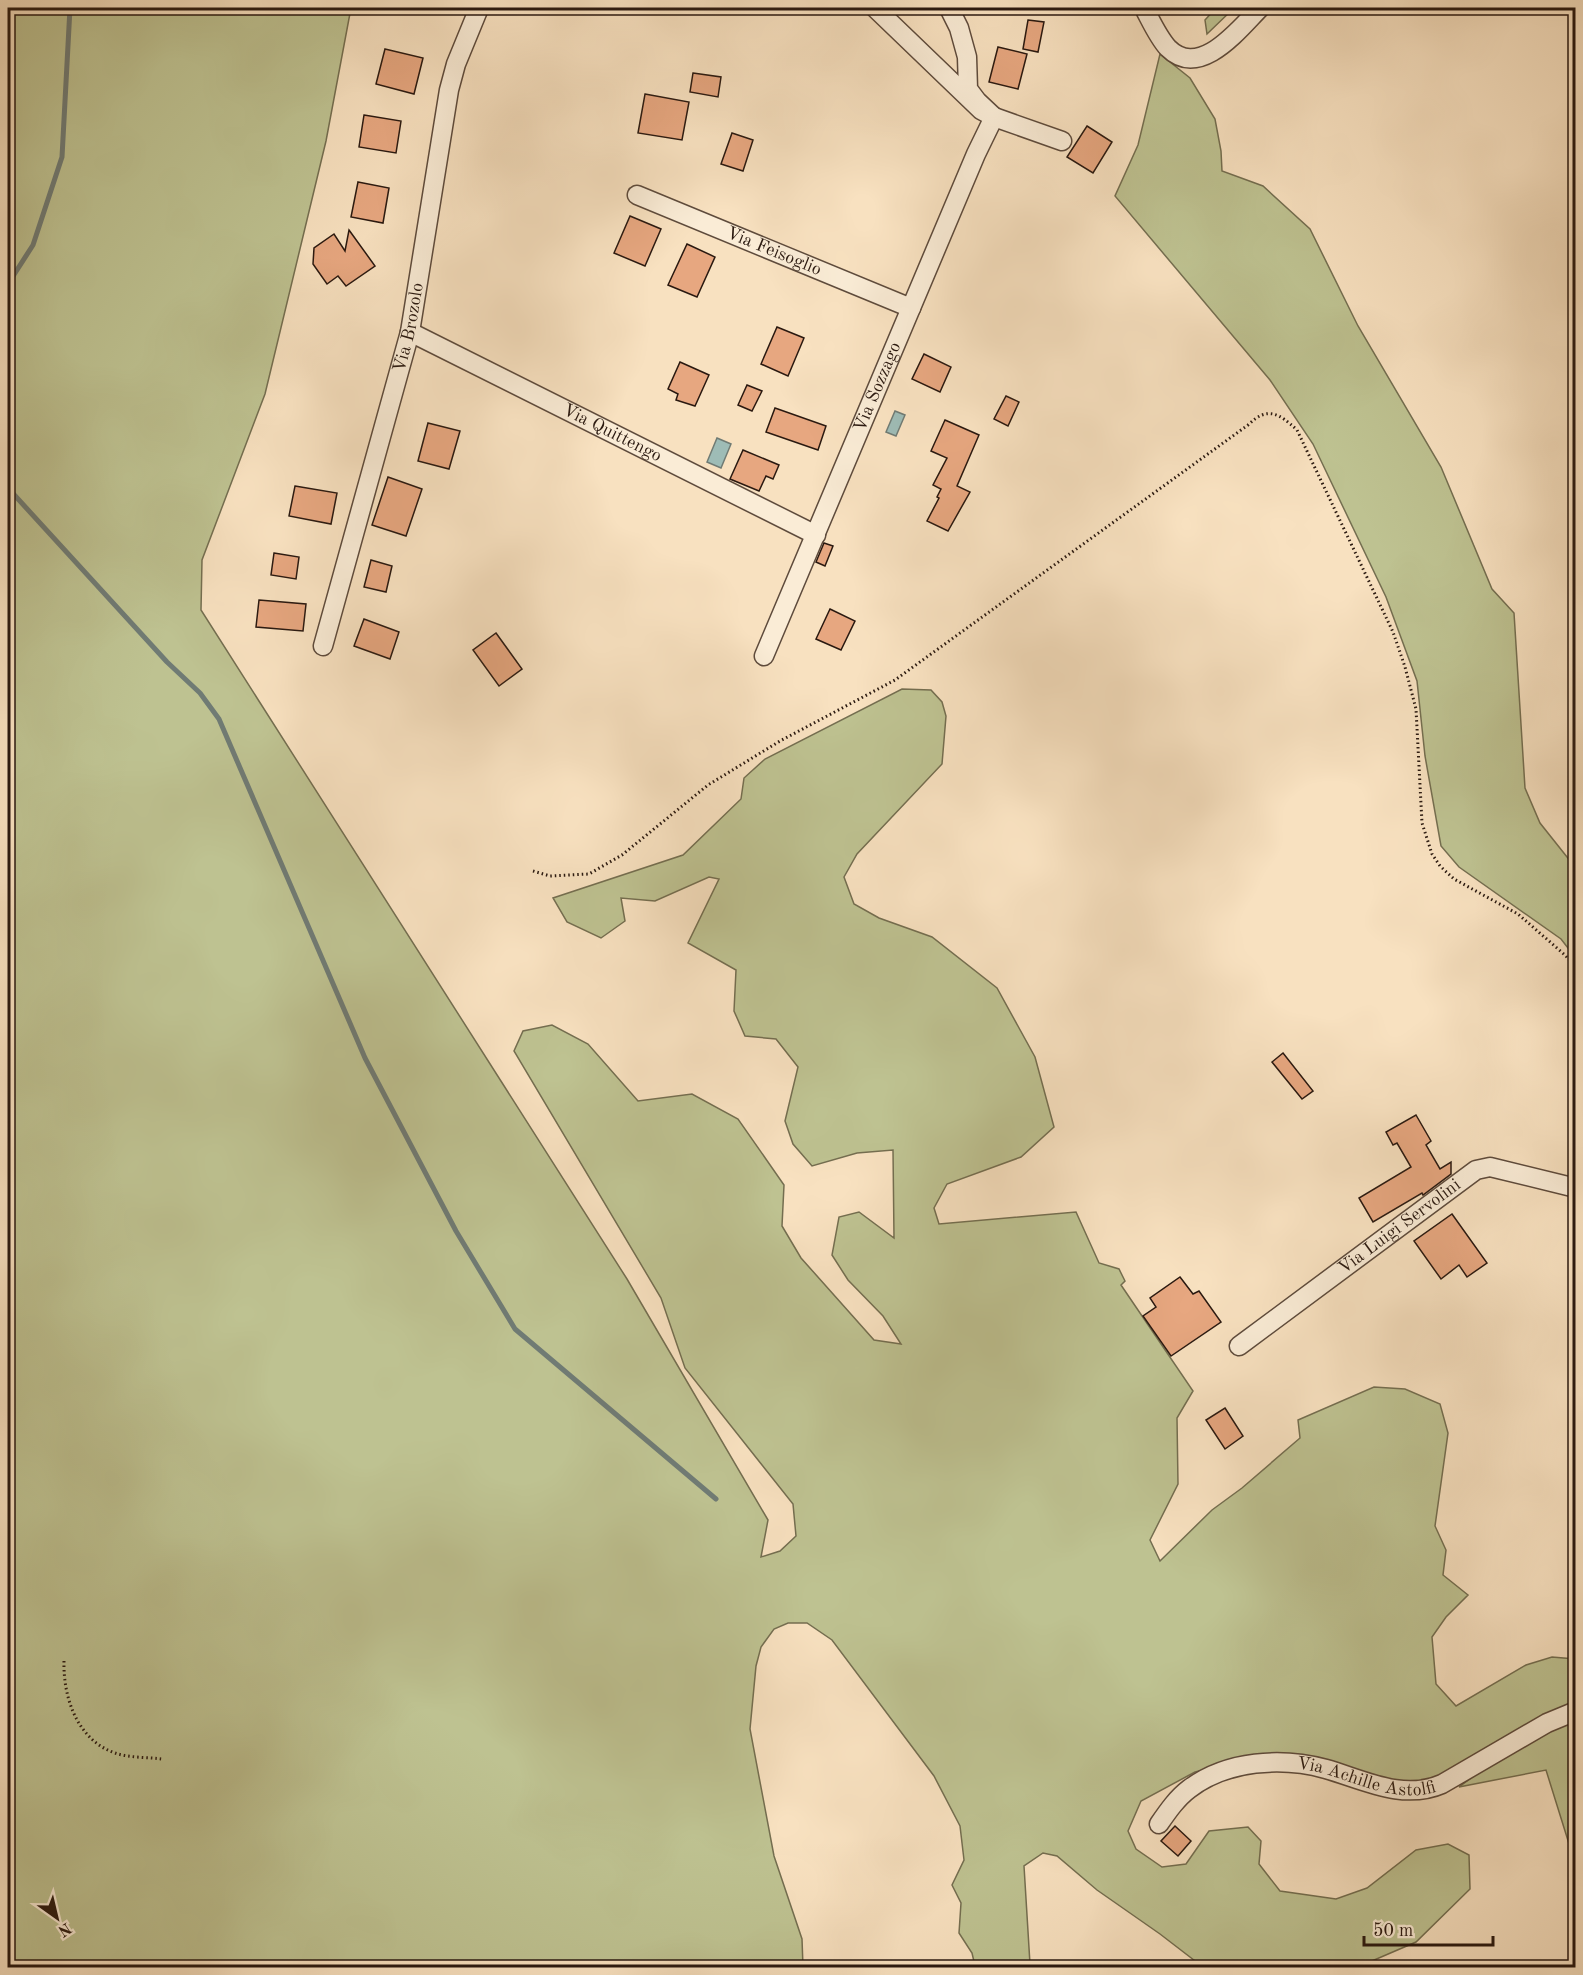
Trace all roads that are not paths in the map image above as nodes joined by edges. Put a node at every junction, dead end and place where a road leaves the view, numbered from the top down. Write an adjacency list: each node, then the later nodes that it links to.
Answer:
1 (479, 8): 10 (street, Via Brozolo)
2 (875, 8): 6 (street)
3 (949, 8): 6 (street)
4 (1144, 8): 5 (street)
5 (1260, 8)
6 (994, 117): 7 (street); 9 (street, Via Sozzago)
7 (1062, 141)
8 (637, 195): 9 (street, Via Feisoglio)
9 (911, 308): 11 (street, Via Sozzago)
10 (410, 332): 11 (street, Via Quittengo); 12 (street, Via Brozolo)
11 (816, 535): 13 (street, Via Sozzago)
12 (322, 646)
13 (764, 656)
14 (1575, 1188): 15 (street, Via Luigi Servolini)
15 (1239, 1346)
16 (1575, 1711): 17 (street, Via Achille Astolfi)
17 (1159, 1824)

